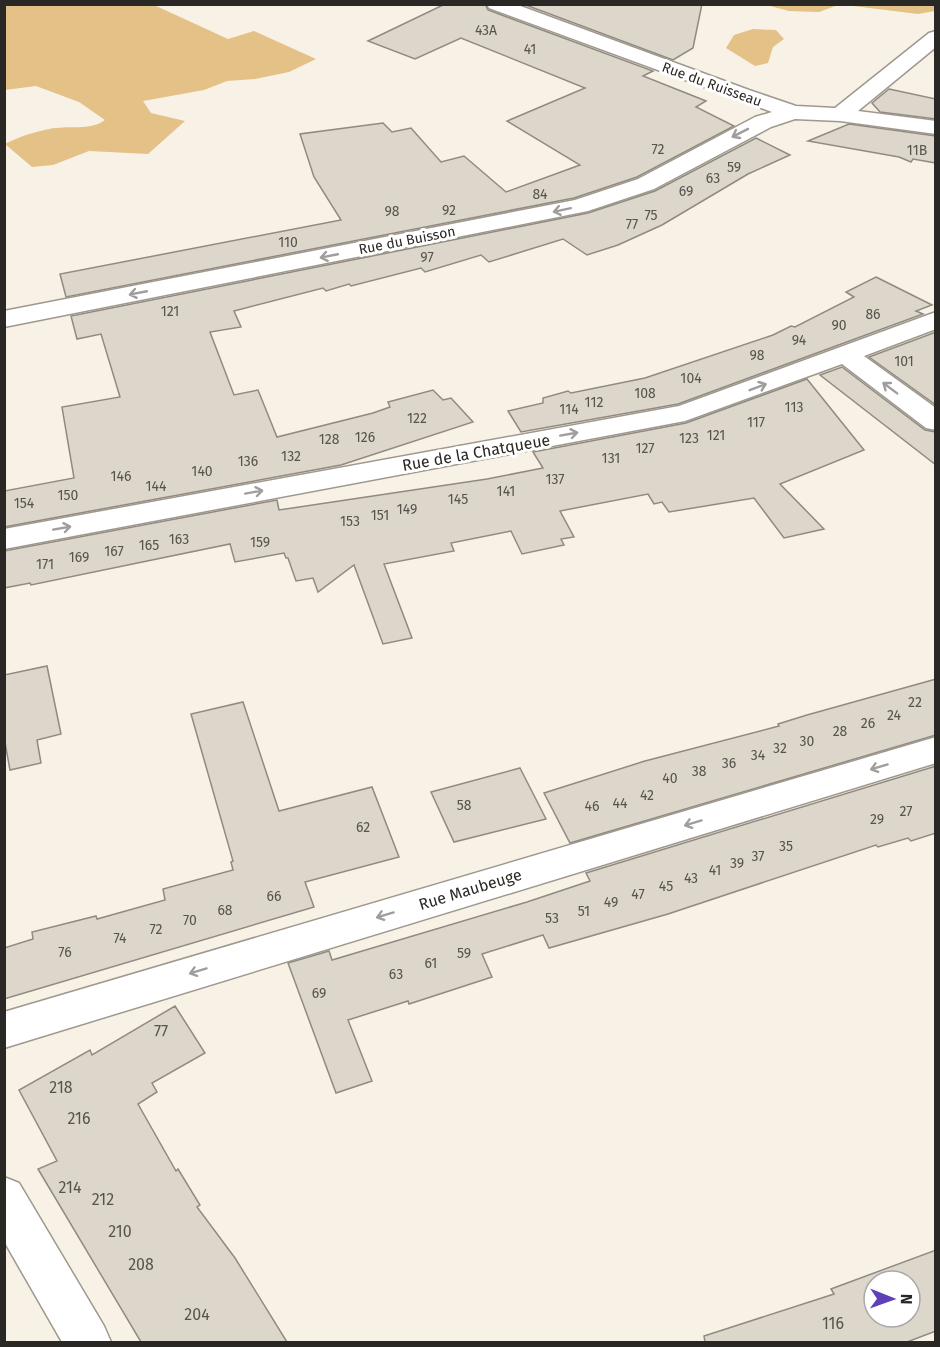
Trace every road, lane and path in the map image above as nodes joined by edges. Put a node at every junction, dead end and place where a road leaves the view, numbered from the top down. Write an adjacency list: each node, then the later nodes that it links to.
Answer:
1 (496, 4): 3 (street, Rue du Ruisseau)
2 (936, 37): 4 (street)
3 (794, 112): 4 (street, Rue du Ruisseau); 6 (street, Rue du Buisson, one-way to 6)
4 (840, 115): 5 (street, Rue du Ruisseau)
5 (936, 128)
6 (4, 319)
7 (936, 320): 8 (street, Rue de la Chatqueue)
8 (845, 354): 9 (street, one-way to 8); 10 (street, Rue de la Chatqueue, one-way to 8)
9 (936, 423)
10 (4, 539)
11 (936, 750): 12 (street, Rue Maubeuge, one-way to 12)
12 (4, 1030)
13 (4, 1198): 14 (street)
14 (88, 1342)

